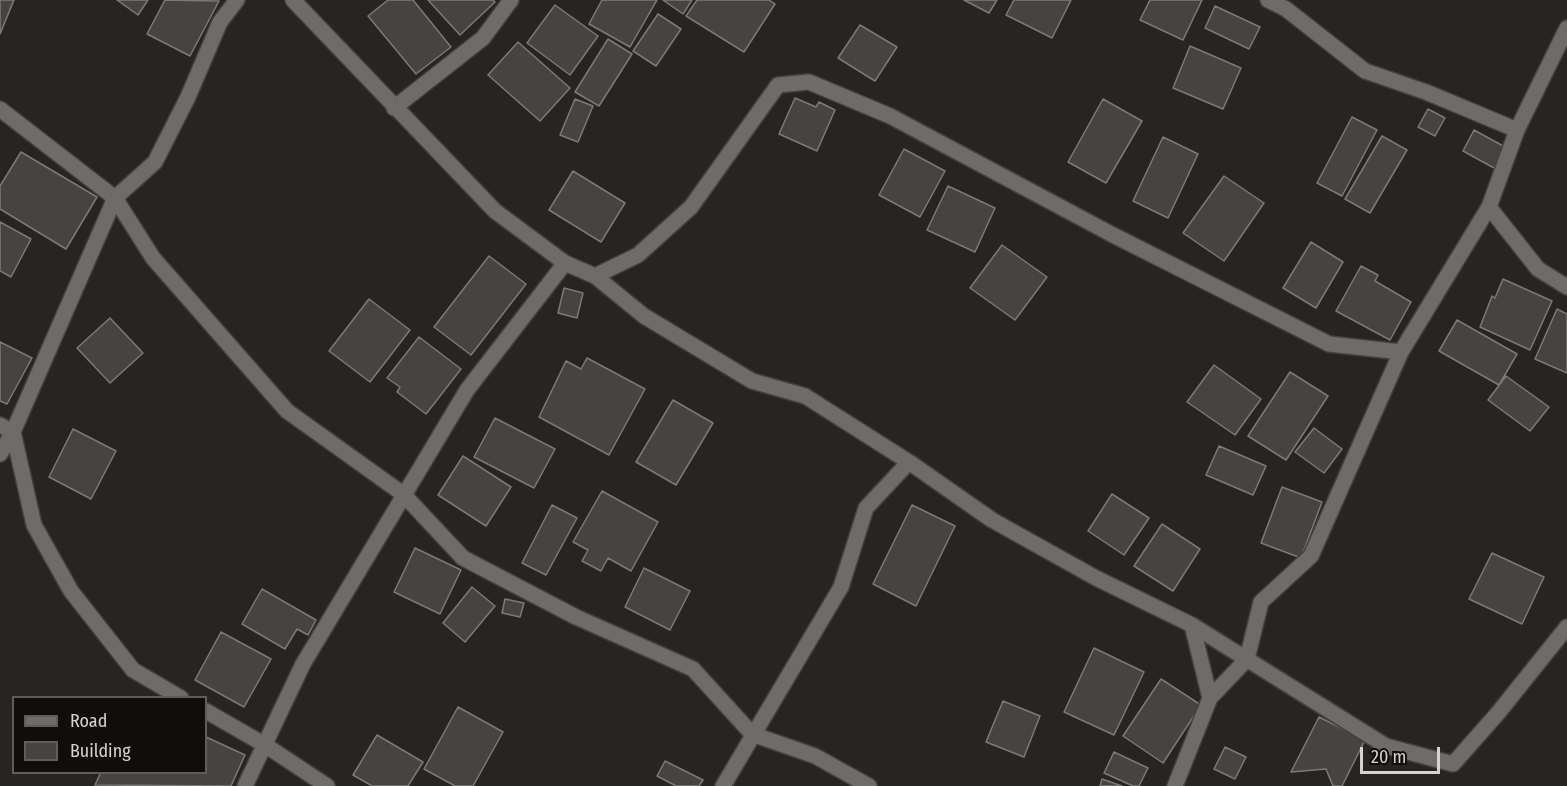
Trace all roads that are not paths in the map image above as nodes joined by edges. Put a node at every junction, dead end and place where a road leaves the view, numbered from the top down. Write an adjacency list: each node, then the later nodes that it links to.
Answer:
1 (237, 0): 9 (street)
2 (293, 0): 6 (street)
3 (511, 0): 6 (street)
4 (1268, 0): 8 (street)
5 (1567, 28): 8 (street)
6 (394, 108): 11 (street)
7 (0, 109): 9 (street)
8 (1517, 130): 10 (street)
9 (115, 198): 15 (street); 18 (street)
10 (1489, 207): 13 (street); 14 (street)
11 (565, 264): 12 (street); 18 (street)
12 (595, 276): 14 (street); 17 (street)
13 (1567, 287)
14 (1401, 352): 21 (street)
15 (7, 428): 16 (street); 22 (street)
16 (0, 454)
17 (909, 462): 19 (street); 25 (street)
18 (404, 494): 25 (street); 26 (street)
19 (1192, 625): 21 (street); 23 (street)
20 (1567, 627): 21 (street)
21 (1247, 659): 23 (street)
22 (178, 696)
23 (1210, 698): 31 (street)
24 (207, 712): 26 (street)
25 (752, 734): 29 (street); 30 (street)
26 (265, 745): 27 (street); 28 (street)
27 (245, 786)
28 (327, 786)
29 (723, 786)
30 (869, 786)
31 (1175, 786)

